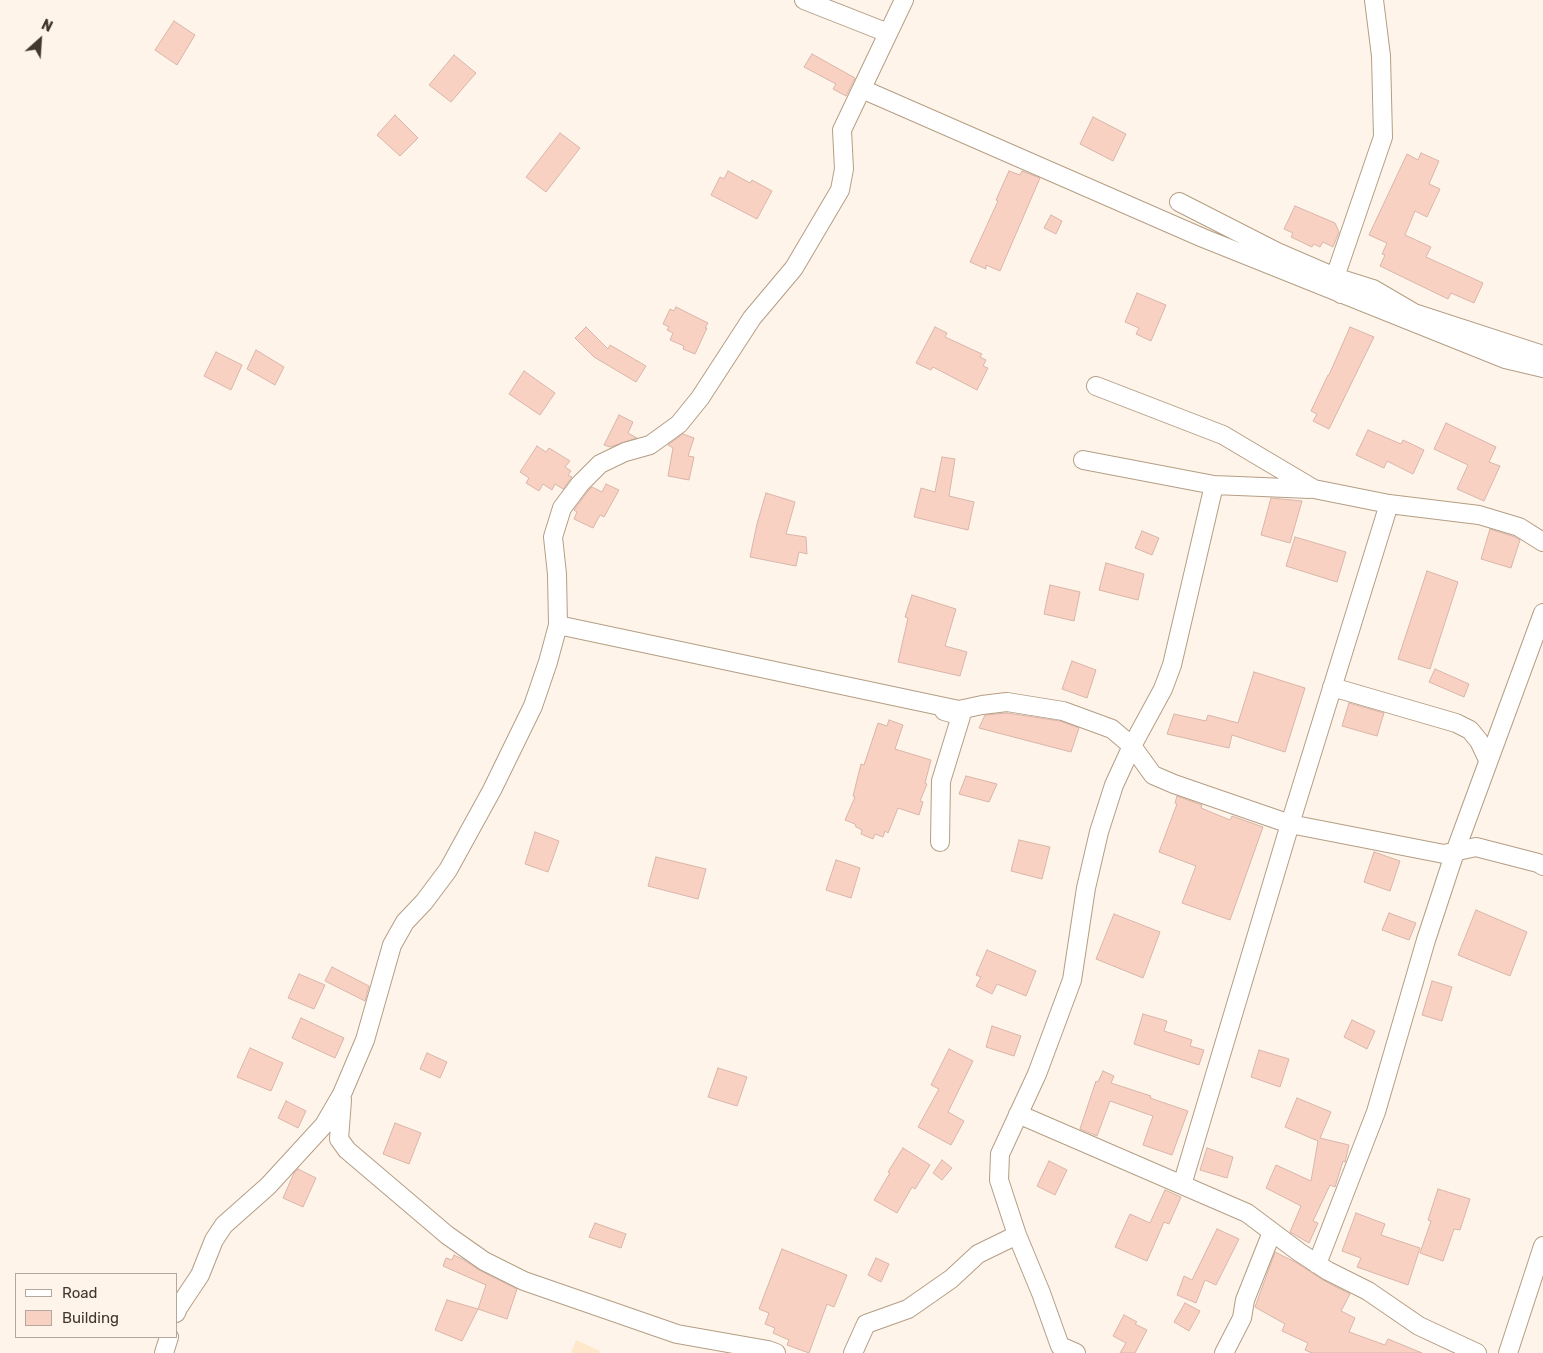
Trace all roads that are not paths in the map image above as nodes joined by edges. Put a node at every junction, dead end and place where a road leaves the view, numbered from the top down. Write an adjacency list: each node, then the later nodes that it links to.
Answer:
1 (804, 0): 4 (street)
2 (904, 0): 4 (street)
3 (1374, 0): 7 (street)
4 (888, 33): 5 (street)
5 (862, 88): 7 (street); 17 (street)
6 (1179, 202): 7 (street)
7 (1338, 285): 8 (street); 9 (street)
8 (1543, 355)
9 (1543, 368)
10 (1096, 386): 13 (street)
11 (1083, 460): 12 (street)
12 (1214, 485): 13 (street); 20 (street)
13 (1314, 489): 14 (street)
14 (1388, 504): 15 (street); 18 (street)
15 (1543, 542)
16 (1543, 613): 21 (street)
17 (558, 625): 19 (street); 26 (street)
18 (1332, 686): 21 (street); 22 (street)
19 (891, 696): 20 (street); 23 (street)
20 (1132, 746): 22 (street); 27 (street)
21 (1488, 760): 24 (street)
22 (1290, 824): 24 (street); 28 (street)
23 (940, 842)
24 (1455, 852): 25 (street); 32 (street)
25 (1543, 866)
26 (342, 1094): 33 (street); 36 (street)
27 (1018, 1114): 28 (street); 30 (street)
28 (1182, 1185): 29 (street)
29 (1272, 1232): 32 (street); 39 (street)
30 (1017, 1235): 37 (street); 38 (street)
31 (1543, 1246): 41 (street)
32 (1317, 1264): 40 (street)
33 (178, 1308)
34 (169, 1338): 35 (street)
35 (164, 1353)
36 (776, 1353)
37 (853, 1353)
38 (1076, 1353)
39 (1224, 1353)
40 (1477, 1353)
41 (1508, 1353)

